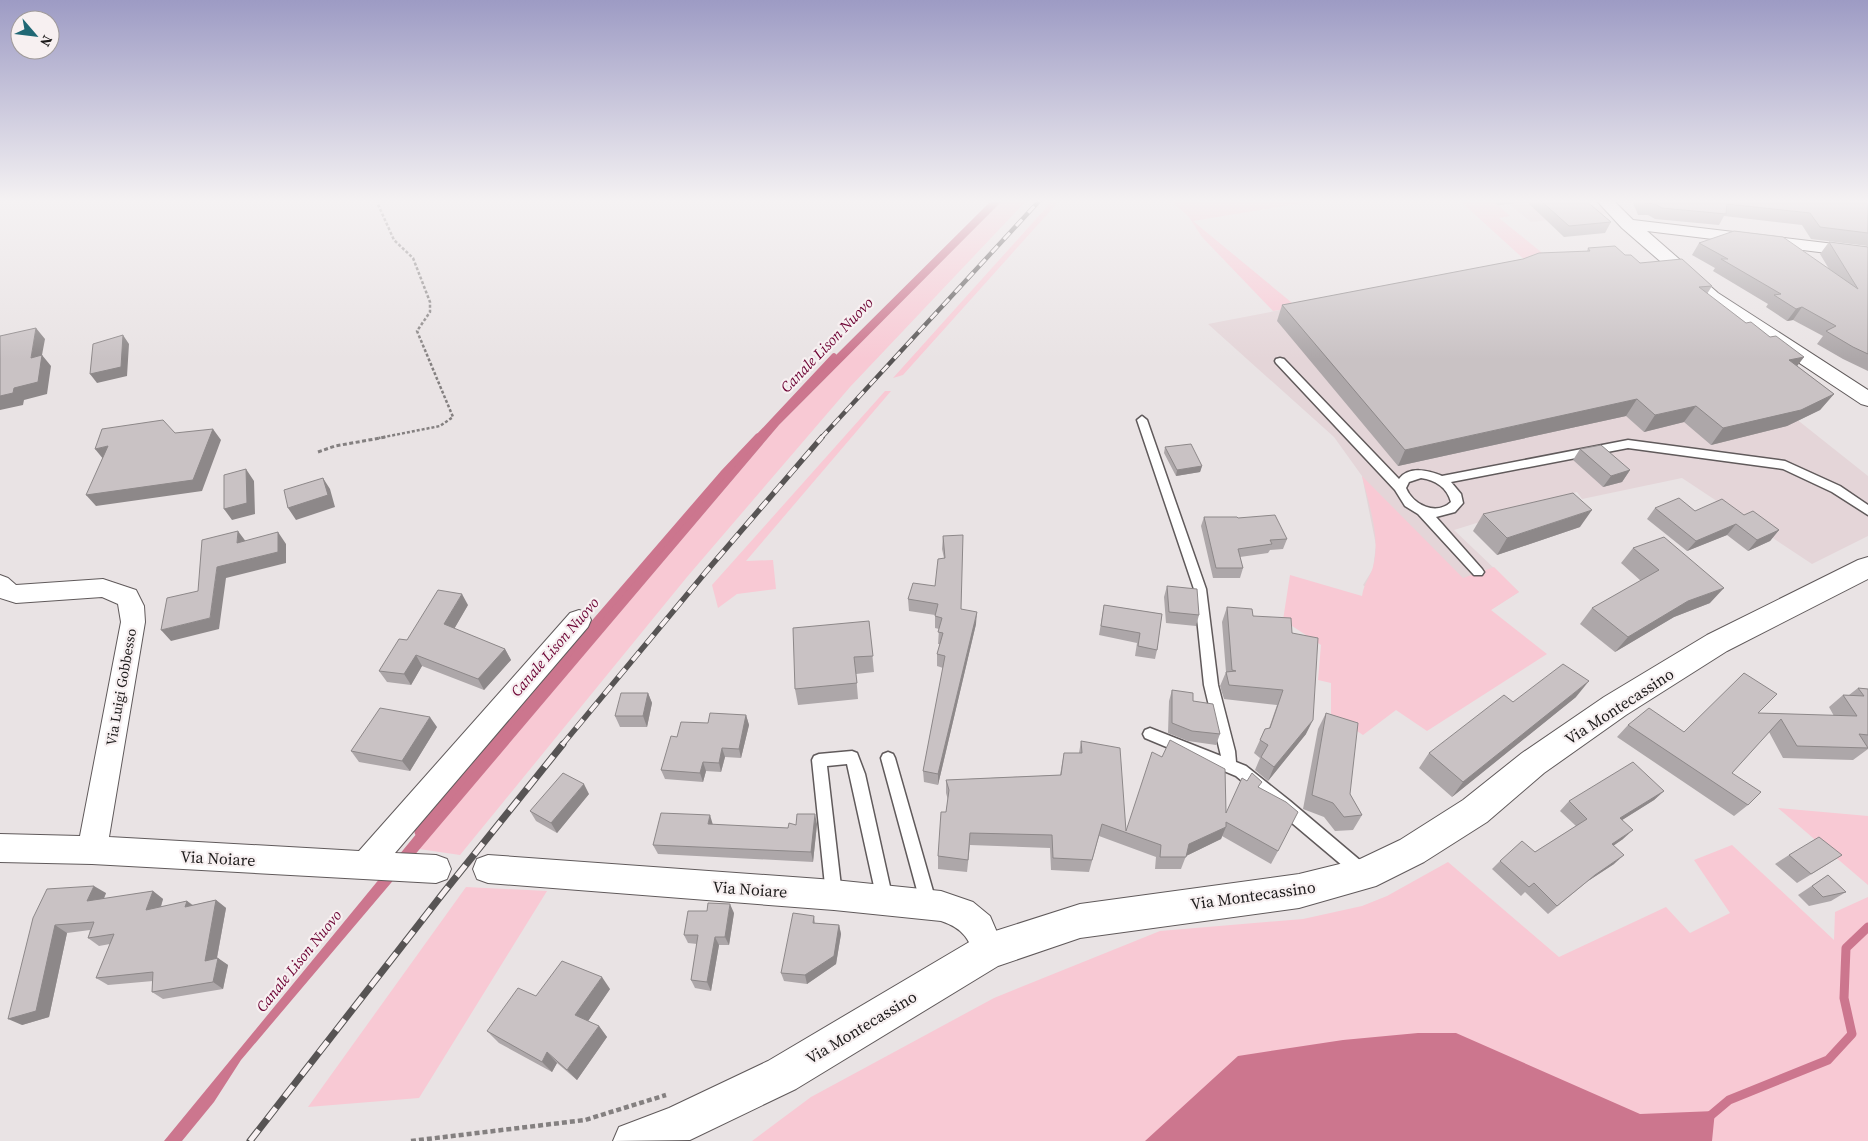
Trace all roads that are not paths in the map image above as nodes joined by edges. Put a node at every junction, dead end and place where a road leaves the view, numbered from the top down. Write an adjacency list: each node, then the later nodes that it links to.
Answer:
1 (1662, 253): 3 (street)
2 (1280, 362): 6 (lane)
3 (1868, 399)
4 (1142, 420): 15 (lane)
5 (1441, 480): 6 (lane); 7 (lane); 8 (lane)
6 (1400, 488): 7 (lane)
7 (1422, 510): 10 (lane)
8 (1868, 511)
9 (1868, 567): 21 (street, Via Montecassino)
10 (1478, 572)
11 (0, 584): 17 (street, Via Luigi Gobbesso)
12 (579, 620): 18 (street)
13 (1150, 734): 15 (lane)
14 (888, 758): 24 (lane)
15 (1229, 766): 21 (lane)
16 (0, 848): 17 (street, Via Noiare)
17 (92, 850): 18 (street, Via Noiare)
18 (370, 866): 19 (street, Via Noiare)
19 (436, 869)
20 (488, 869): 22 (street, Via Noiare)
21 (1364, 874): 25 (street, Via Montecassino)
22 (834, 895): 23 (street, Via Noiare); 23 (lane)
23 (885, 900): 24 (street, Via Noiare)
24 (929, 905): 25 (street, Via Noiare)
25 (989, 951): 26 (street, Via Montecassino)
26 (633, 1141)

